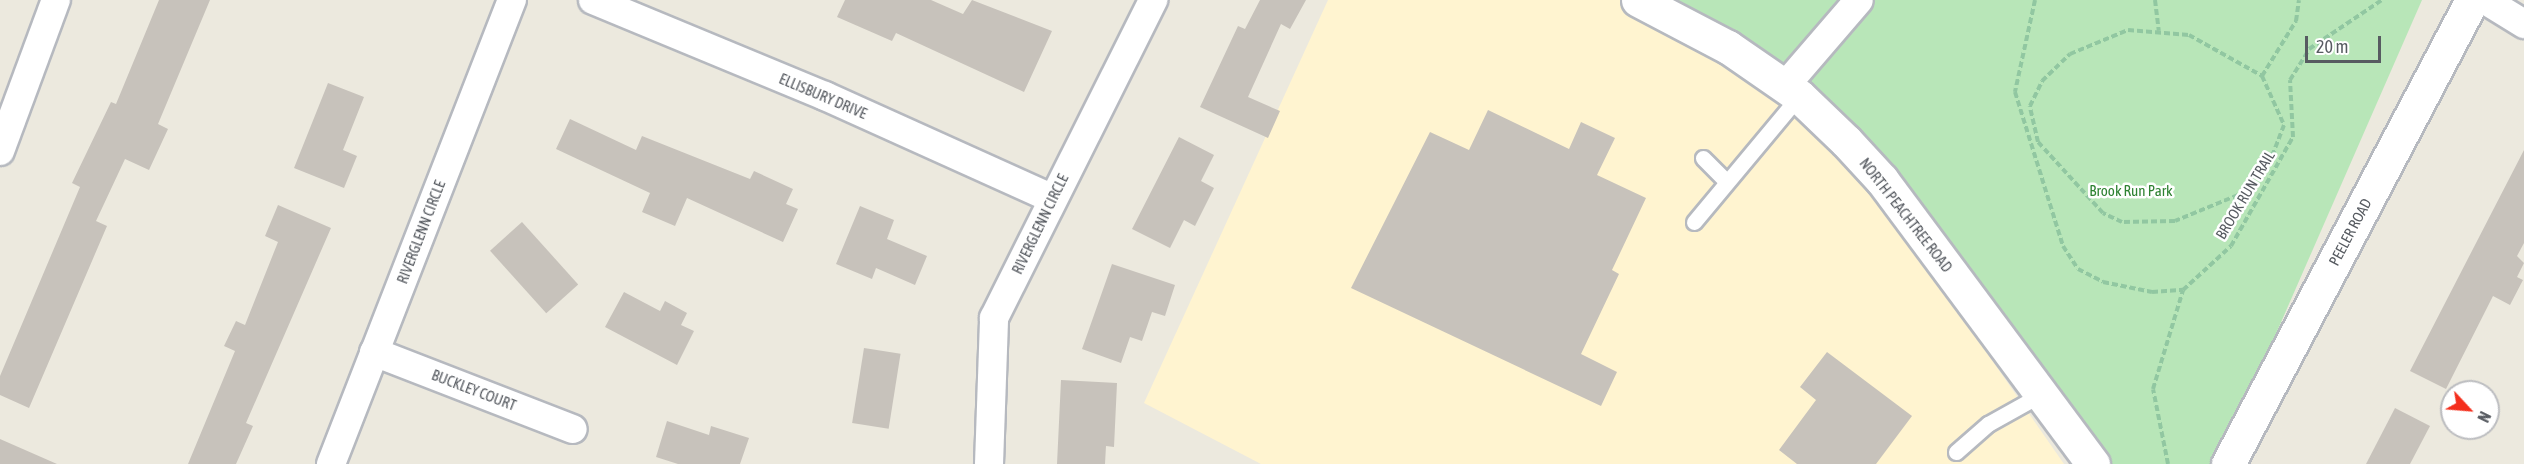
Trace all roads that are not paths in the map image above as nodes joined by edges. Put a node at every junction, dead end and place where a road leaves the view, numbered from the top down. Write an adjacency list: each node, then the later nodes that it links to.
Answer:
1 (56, 0): 11 (street)
2 (512, 0): 16 (street, RIVERGLENN CIRCLE)
3 (593, 0): 14 (street, ELLISBURY DRIVE)
4 (1153, 0): 14 (street, RIVERGLENN CIRCLE)
5 (1638, 0): 10 (street, NORTH PEACHTREE ROAD)
6 (1859, 0): 10 (street)
7 (2472, 0): 23 (street, PEELER ROAD)
8 (2485, 0): 9 (street)
9 (2524, 24)
10 (1792, 91): 13 (lane); 17 (street, NORTH PEACHTREE ROAD)
11 (0, 151)
12 (1703, 158): 13 (lane)
13 (1726, 181): 15 (lane)
14 (1051, 198): 21 (street, RIVERGLENN CIRCLE)
15 (1694, 222)
16 (374, 352): 18 (street, BUCKLEY COURT); 20 (street, RIVERGLENN CIRCLE)
17 (2040, 395): 19 (lane); 22 (street, NORTH PEACHTREE ROAD)
18 (573, 429)
19 (1956, 453)
20 (331, 464)
21 (989, 464)
22 (2093, 464)
23 (2228, 464)

